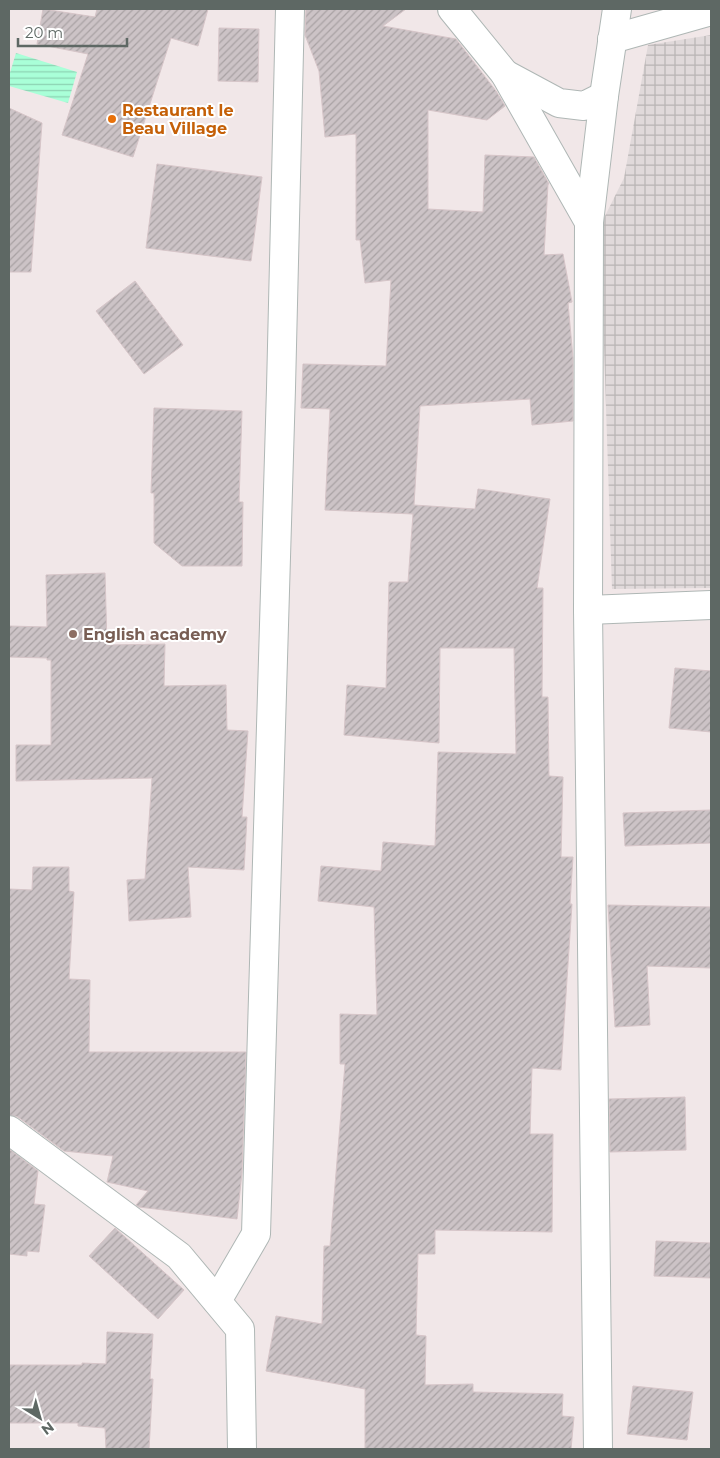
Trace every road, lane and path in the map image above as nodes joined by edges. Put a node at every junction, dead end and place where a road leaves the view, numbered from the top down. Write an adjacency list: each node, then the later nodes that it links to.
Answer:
1 (290, 9): 12 (street)
2 (452, 9): 6 (street)
3 (617, 9): 5 (street)
4 (711, 11): 5 (street)
5 (612, 39): 7 (street)
6 (505, 74): 7 (street); 8 (street)
7 (604, 96): 8 (street)
8 (589, 222): 10 (street)
9 (711, 605): 10 (street)
10 (588, 610): 14 (street)
11 (9, 1130): 12 (street)
12 (217, 1301): 13 (street)
13 (242, 1449)
14 (598, 1449)

